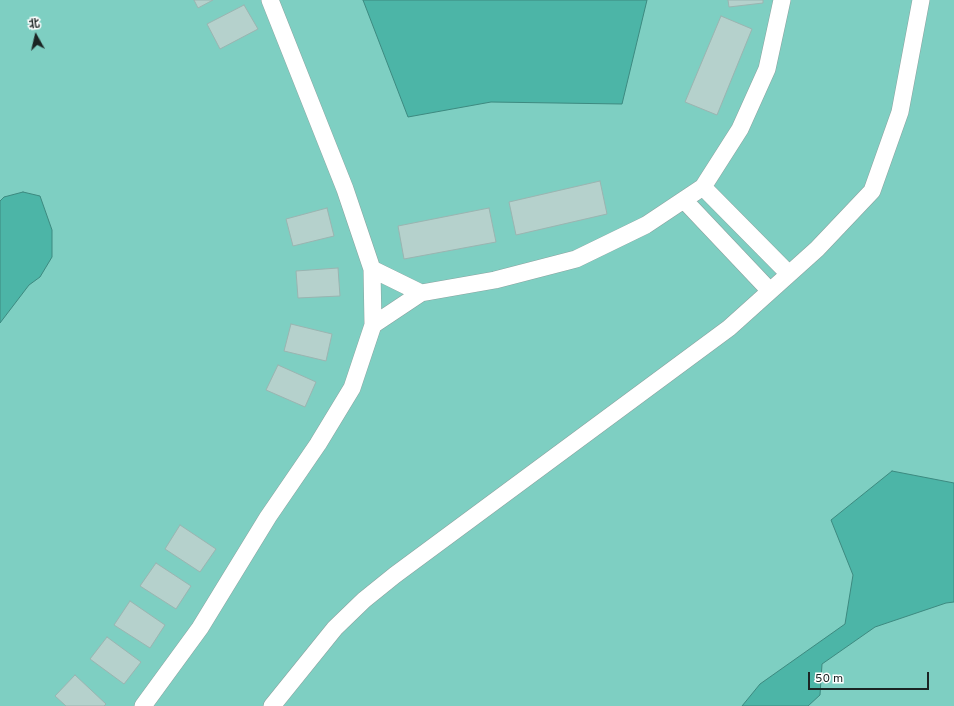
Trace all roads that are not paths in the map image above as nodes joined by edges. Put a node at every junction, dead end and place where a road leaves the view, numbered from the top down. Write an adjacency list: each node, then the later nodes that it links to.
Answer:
1 (270, 0): 6 (street)
2 (782, 0): 4 (street)
3 (922, 0): 7 (street)
4 (703, 187): 5 (street); 7 (street)
5 (684, 200): 8 (street); 9 (street)
6 (372, 269): 9 (street); 10 (street)
7 (789, 274): 8 (street)
8 (770, 291): 12 (street)
9 (421, 293): 10 (street)
10 (373, 325): 11 (street)
11 (143, 706)
12 (272, 706)

